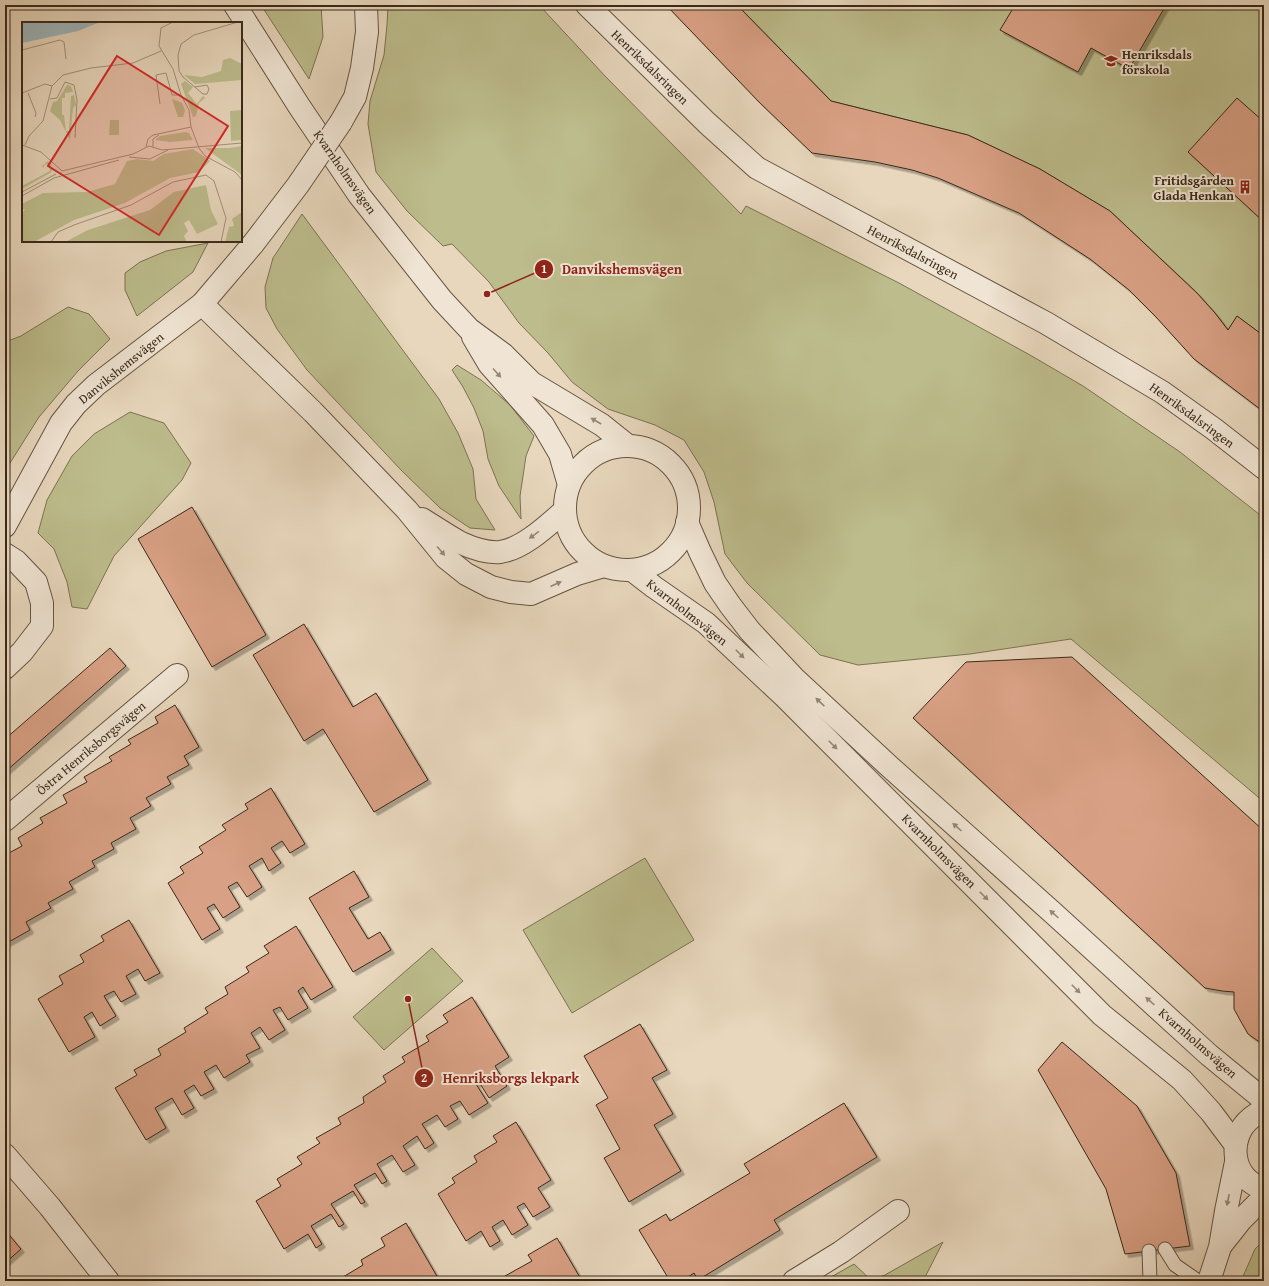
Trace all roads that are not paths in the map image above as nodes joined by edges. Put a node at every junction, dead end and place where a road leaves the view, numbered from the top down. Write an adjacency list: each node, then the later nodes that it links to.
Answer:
1 (235, 5): 5 (street, Kvarnholmsvägen)
2 (366, 5): 4 (street, Danvikshemsvägen, bridge)
3 (587, 5): 7 (street, Henriksdalsringen)
4 (202, 304): 9 (street); 12 (street, Danvikshemsvägen)
5 (469, 329): 6 (street, Kvarnholmsvägen, one-way to 5); 8 (street, Kvarnholmsvägen, one-way to 8)
6 (627, 445): 8 (street, Kvarnholmsvägen); 11 (street, Kvarnholmsvägen)
7 (1264, 468)
8 (569, 484): 10 (street, Kvarnholmsvägen)
9 (407, 510): 10 (street, one-way to 9); 14 (street, one-way to 14)
10 (564, 511): 14 (street, Kvarnholmsvägen)
11 (687, 522): 15 (street, Kvarnholmsvägen); 19 (street, Kvarnholmsvägen, one-way to 11)
12 (5, 526)
13 (5, 554): 16 (street)
14 (604, 566): 15 (street, Kvarnholmsvägen)
15 (632, 570): 21 (street, Kvarnholmsvägen, one-way to 21)
16 (5, 668)
17 (177, 675): 18 (street, Östra Henriksborgsvägen)
18 (5, 820)
19 (1264, 1100)
20 (1264, 1111): 21 (street)
21 (1236, 1153): 23 (street, Kvarnholmsvägen); 26 (street, one-way to 26)
22 (5, 1155): 29 (street)
23 (1264, 1188)
24 (1264, 1197): 26 (street)
25 (898, 1211): 30 (street)
26 (1220, 1246): 33 (street)
27 (1165, 1249): 32 (lane)
28 (1149, 1251): 31 (lane)
29 (108, 1281)
30 (794, 1281)
31 (1150, 1281)
32 (1198, 1281)
33 (1209, 1281)

